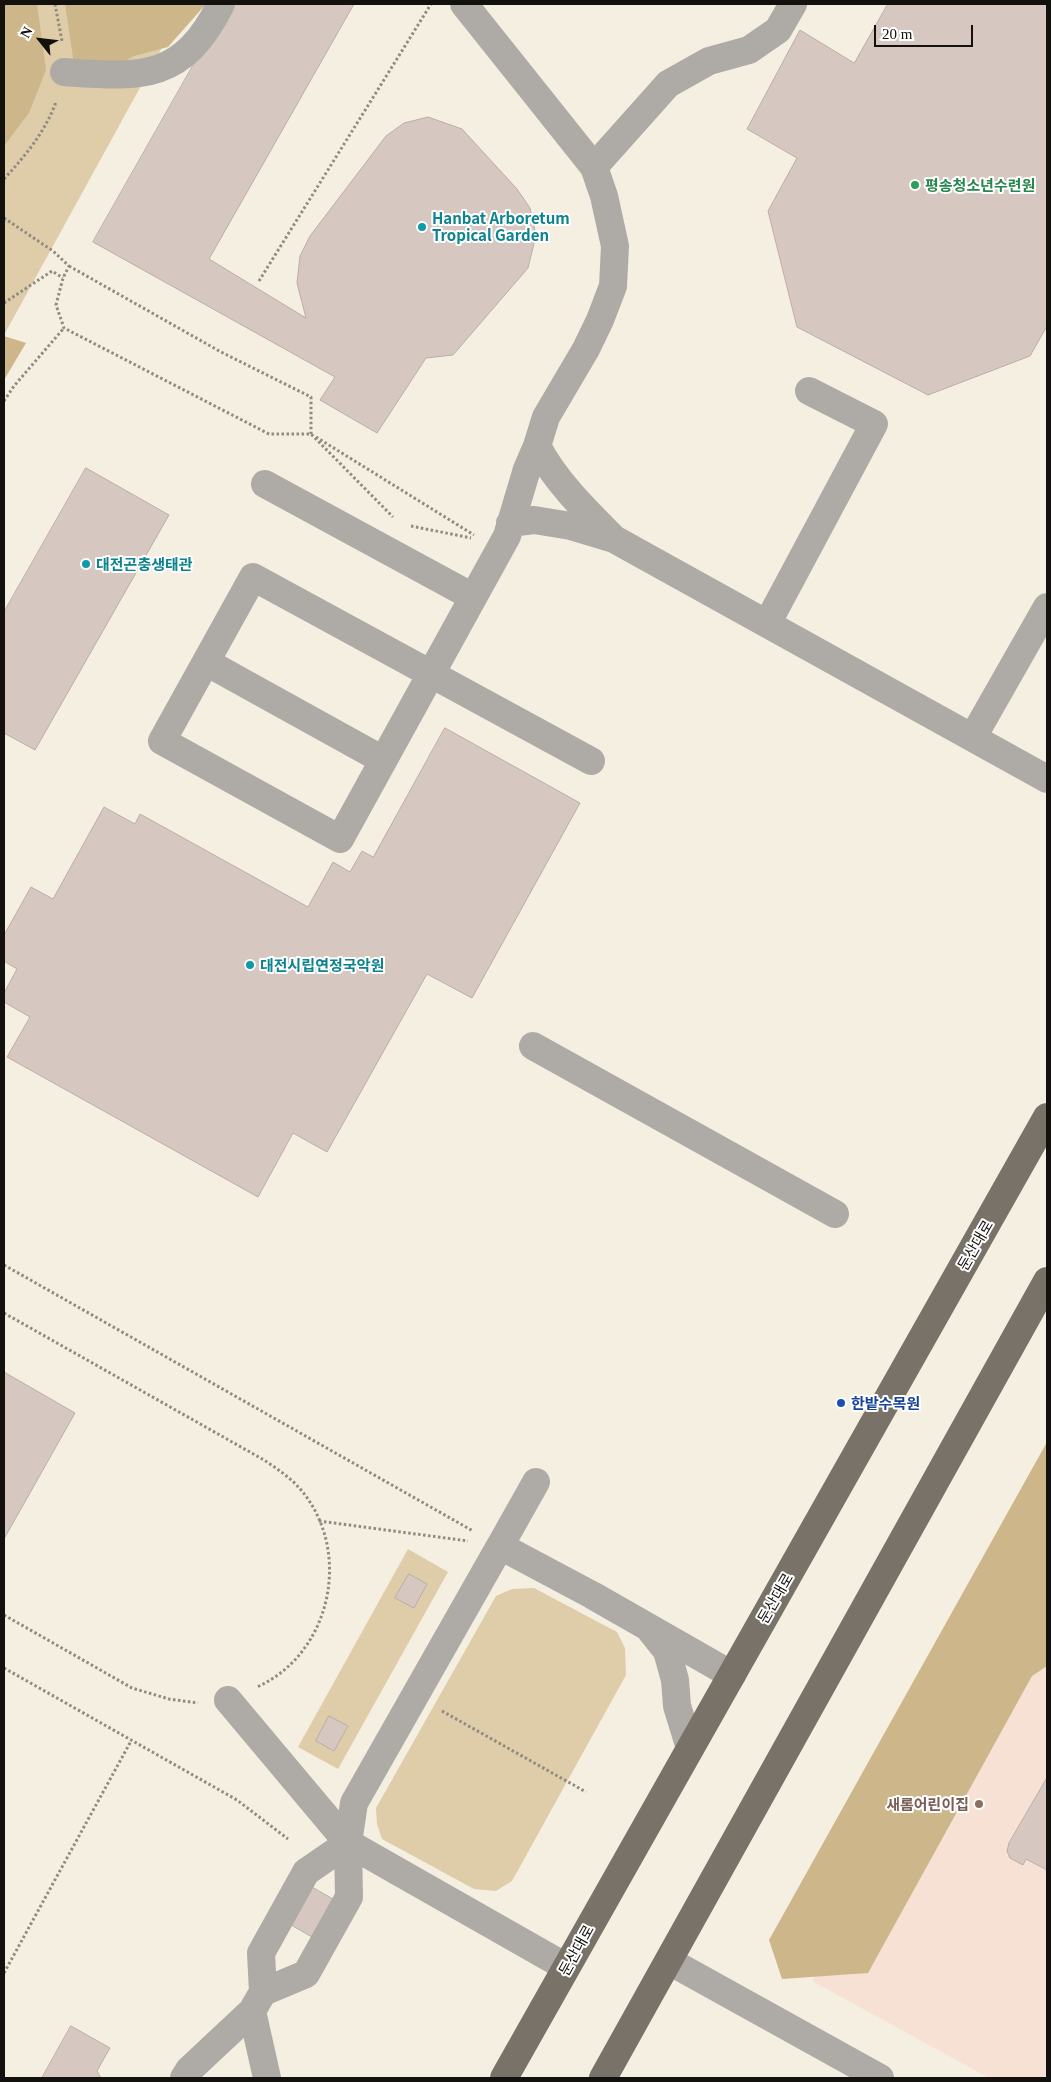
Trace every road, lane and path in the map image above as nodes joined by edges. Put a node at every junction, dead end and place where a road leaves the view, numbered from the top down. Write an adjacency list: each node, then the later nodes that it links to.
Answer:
1 (221, 4): 5 (lane)
2 (431, 4): 10 (path)
3 (464, 4): 6 (lane)
4 (792, 4): 6 (lane)
5 (64, 72)
6 (594, 167): 16 (lane)
7 (4, 218): 8 (path)
8 (69, 266): 9 (path); 15 (path)
9 (63, 278): 11 (path); 12 (path)
10 (259, 281)
11 (4, 303)
12 (64, 328): 14 (path); 15 (path)
13 (809, 391): 24 (lane)
14 (4, 401)
15 (311, 434): 18 (path); 20 (path)
16 (537, 446): 19 (lane); 21 (lane)
17 (266, 484): 22 (lane)
18 (394, 517)
19 (510, 523): 21 (lane); 22 (lane)
20 (410, 526)
21 (614, 539): 24 (lane)
22 (473, 597): 26 (lane)
23 (1047, 607): 27 (lane)
24 (767, 624): 27 (lane)
25 (206, 662): 26 (lane); 28 (lane); 28 (lane)
26 (430, 675): 28 (lane); 29 (lane)
27 (973, 737): 30 (lane)
28 (383, 760)
29 (591, 761)
30 (1047, 779)
31 (533, 1046): 33 (lane)
32 (1047, 1117): 43 (main road, 둔산대로)
33 (835, 1214)
34 (4, 1266): 39 (path)
35 (1047, 1281): 51 (main road)
36 (4, 1313): 38 (path)
37 (536, 1482): 39 (lane)
38 (319, 1521): 39 (path); 44 (path)
39 (500, 1546): 41 (lane); 50 (lane)
40 (4, 1615): 44 (path)
41 (649, 1628): 43 (lane); 47 (lane)
42 (4, 1668): 46 (path)
43 (732, 1675): 47 (main road, 둔산대로)
44 (228, 1700): 50 (lane)
45 (433, 1706): 48 (path)
46 (131, 1741): 49 (path); 53 (path)
47 (690, 1748): 52 (main road, 둔산대로)
48 (586, 1792)
49 (288, 1839)
50 (348, 1843): 52 (lane); 54 (lane); 54 (lane)
51 (669, 1961): 58 (main road); 59 (lane)
52 (566, 1968): 57 (main road, 둔산대로)
53 (4, 1973)
54 (258, 2002): 55 (lane); 56 (lane)
55 (184, 2078)
56 (267, 2078)
57 (504, 2078)
58 (603, 2078)
59 (880, 2078)

